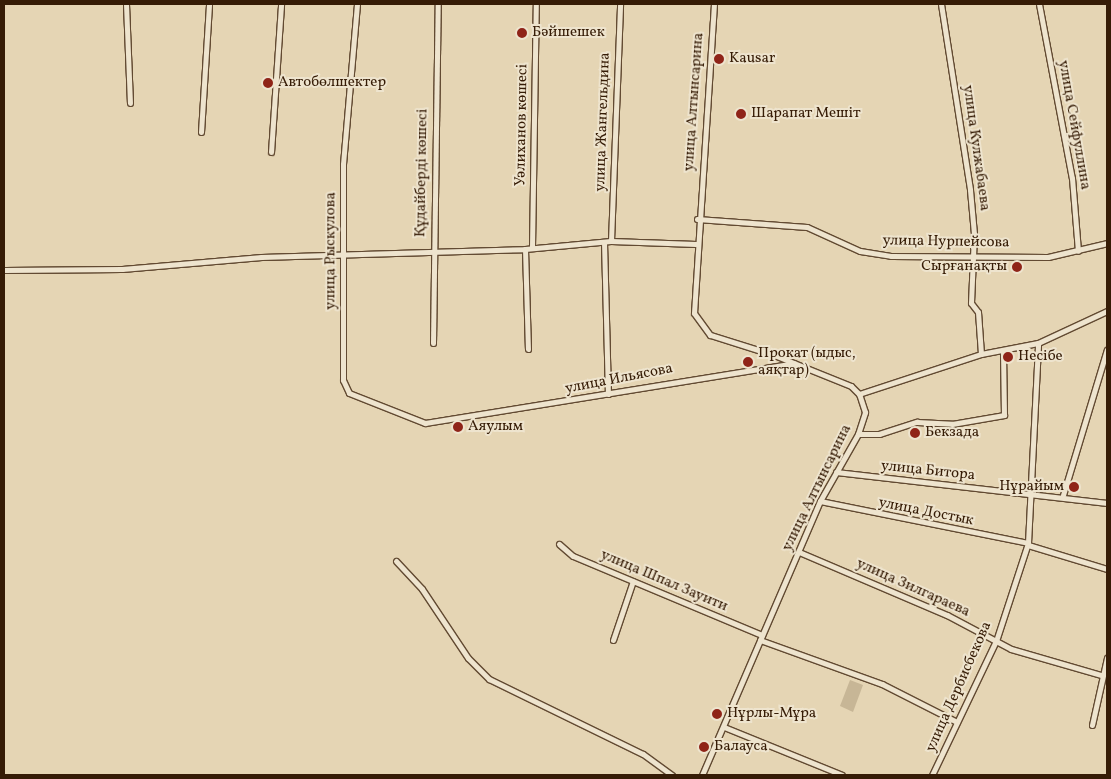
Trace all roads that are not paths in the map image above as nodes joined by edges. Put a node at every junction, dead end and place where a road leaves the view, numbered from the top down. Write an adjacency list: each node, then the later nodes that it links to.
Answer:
1 (126, 4): 11 (street)
2 (209, 4): 12 (street)
3 (281, 4): 13 (street)
4 (357, 4): 23 (street, улица Рыскулова)
5 (438, 4): 22 (street, Құдайберді көшесі)
6 (536, 4): 19 (street, Уәлиханов көшесі)
7 (620, 4): 15 (street, улица Жангельдина)
8 (714, 4): 14 (street, улица Алтынсарина)
9 (941, 4): 24 (street, улица Кулжабаева)
10 (1039, 4): 21 (street, улица Сейфуллина)
11 (130, 103)
12 (202, 132)
13 (271, 152)
14 (697, 219): 18 (street, улица Алтынсарина); 24 (street, улица Нурпейсова)
15 (611, 241): 16 (street); 18 (street)
16 (604, 242): 19 (street); 34 (street)
17 (1107, 243): 21 (street, улица Нурпейсова)
18 (696, 244): 33 (street, улица Алтынсарина)
19 (532, 247): 20 (street)
20 (525, 249): 22 (street); 29 (street)
21 (1078, 251): 24 (street, улица Нурпейсова)
22 (433, 253): 23 (street); 27 (street, Құдайберді көшесі)
23 (344, 256): 25 (street); 36 (street, улица Рыскулова)
24 (970, 257): 32 (street, улица Кулжабаева)
25 (4, 270)
26 (1107, 311): 28 (street)
27 (434, 343)
28 (1038, 343): 31 (street); 39 (street, улица Дербисбекова)
29 (528, 349)
30 (1107, 349): 40 (street)
31 (1003, 352): 32 (street); 37 (street)
32 (981, 354): 35 (street)
33 (796, 363): 34 (street, улица Ильясова); 35 (street, улица Алтынсарина)
34 (608, 394): 36 (street, улица Ильясова)
35 (859, 394): 37 (street, улица Алтынсарина)
36 (448, 421)
37 (858, 434): 38 (street, улица Алтынсарина)
38 (836, 472): 39 (street, улица Битора); 41 (street, улица Алтынсарина)
39 (1030, 494): 40 (street, улица Битора); 44 (street, улица Дербисбекова)
40 (1063, 495): 42 (street, улица Битора)
41 (820, 501): 44 (street, улица Достык); 45 (street, улица Алтынсарина)
42 (1107, 503)
43 (560, 544): 48 (street, улица Шпал Зауити)
44 (1028, 544): 47 (street, улица Достык); 51 (street, улица Дербисбекова)
45 (798, 552): 49 (street, улица Алтынсарина); 51 (street, улица Зилгараева)
46 (396, 561): 57 (street)
47 (1107, 569)
48 (633, 581): 49 (street, улица Шпал Зауити); 50 (street)
49 (761, 638): 54 (street, улица Шпал Зауити); 56 (street, улица Алтынсарина)
50 (613, 640)
51 (996, 641): 53 (street, улица Зилгараева); 54 (street, улица Дербисбекова)
52 (1107, 658): 53 (street)
53 (1101, 675): 55 (street)
54 (957, 722): 60 (street, улица Дербисбекова)
55 (1092, 725)
56 (724, 727): 58 (street, улица Алтынсарина); 59 (street)
57 (672, 775)
58 (702, 775)
59 (842, 775)
60 (932, 775)

